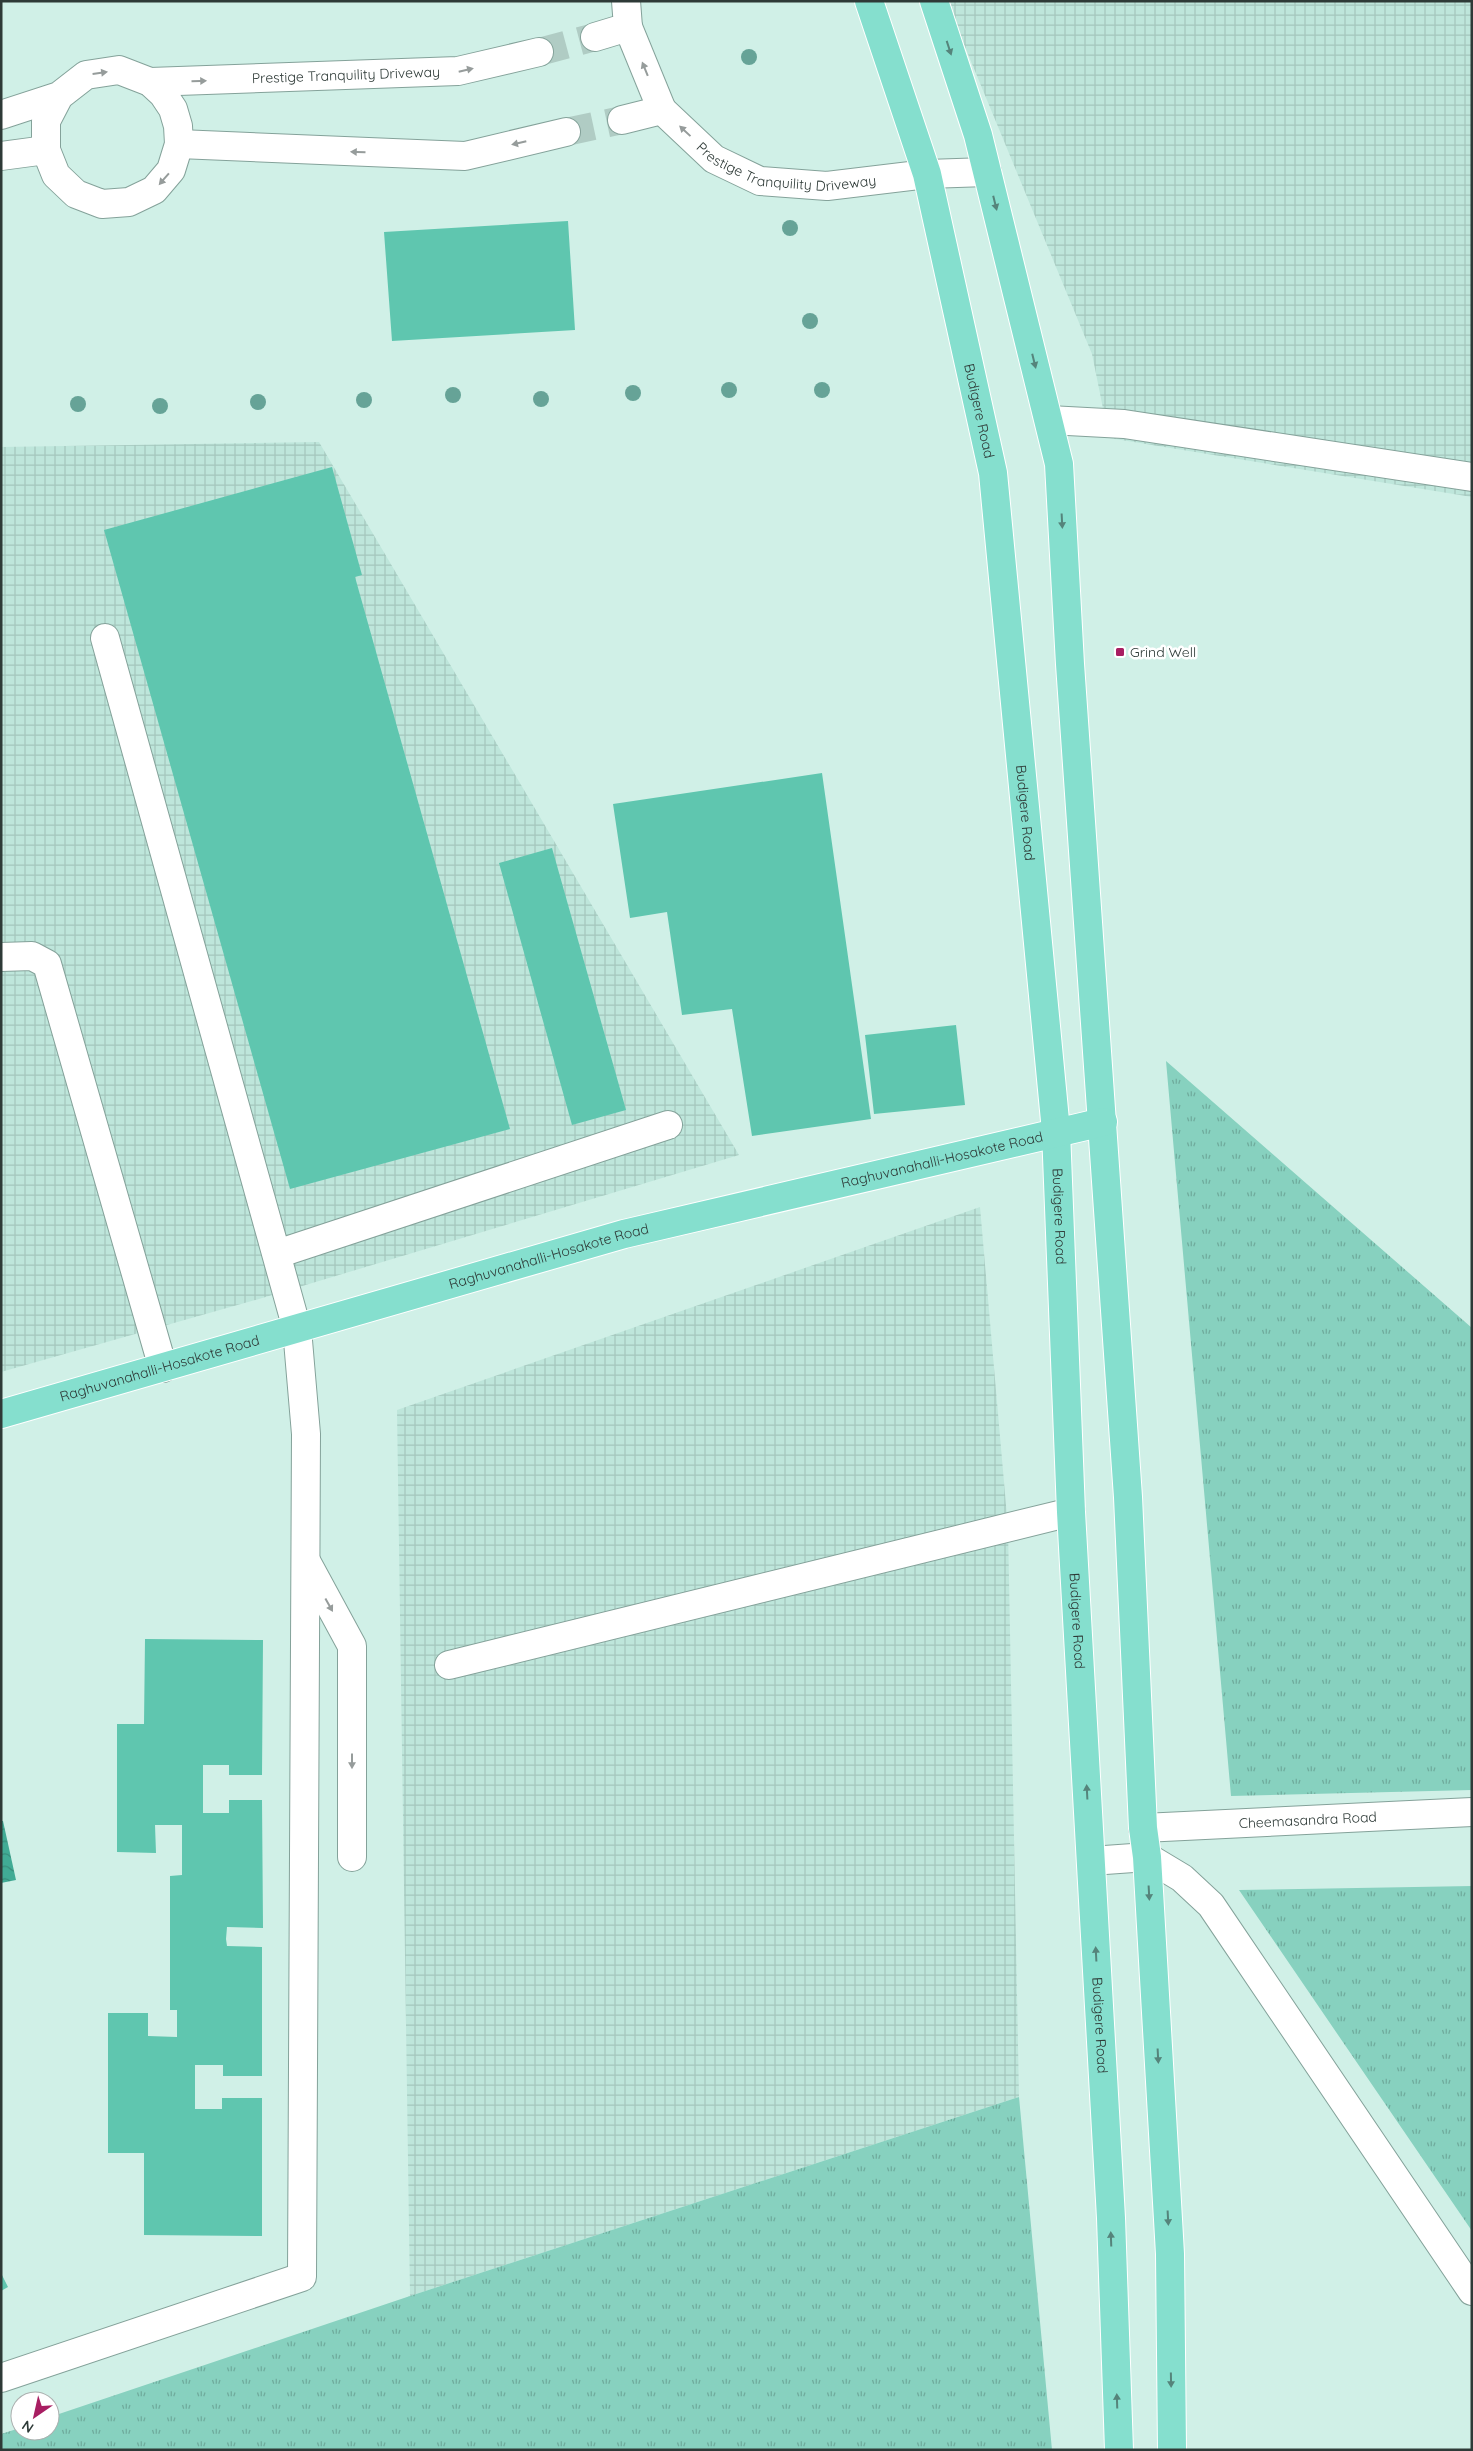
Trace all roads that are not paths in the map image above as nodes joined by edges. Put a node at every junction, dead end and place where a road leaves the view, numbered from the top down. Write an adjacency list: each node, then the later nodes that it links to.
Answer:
1 (869, 1): 16 (main road, Budigere Road)
2 (934, 1): 15 (main road, one-way to 15)
3 (627, 14): 4 (street, Prestige Tranquility Driveway); 8 (street, Prestige Tranquility Driveway, one-way to 3)
4 (595, 37)
5 (539, 52): 6 (street, Prestige Tranquility Driveway, one-way to 5)
6 (150, 82): 7 (street, Prestige Tranquility Driveway, one-way to 6); 12 (street, Prestige Tranquility Driveway)
7 (59, 96): 9 (street, Prestige Tranquility Driveway); 13 (street, Prestige Tranquility Driveway)
8 (662, 110): 10 (street); 16 (street, Prestige Tranquility Driveway, one-way to 8)
9 (1, 115)
10 (622, 120)
11 (566, 132): 12 (street, one-way to 12)
12 (179, 144): 13 (street, Prestige Tranquility Driveway, one-way to 13)
13 (46, 150): 14 (street)
14 (1, 156)
15 (987, 172): 16 (street, Prestige Tranquility Driveway); 17 (main road, one-way to 17)
16 (927, 174): 23 (main road, Budigere Road)
17 (1049, 420): 18 (street); 21 (main road, one-way to 21)
18 (1472, 478)
19 (105, 638): 24 (street)
20 (1, 957): 26 (street)
21 (1103, 1122): 23 (main road, Raghuvanahalli-Hosakote Road); 32 (main road)
22 (668, 1125): 24 (street)
23 (1056, 1131): 25 (main road, Raghuvanahalli-Hosakote Road); 28 (main road, Budigere Road)
24 (277, 1254): 25 (street)
25 (297, 1329): 26 (main road, Raghuvanahalli-Hosakote Road); 29 (street)
26 (163, 1368): 27 (main road, Raghuvanahalli-Hosakote Road)
27 (1, 1414)
28 (1071, 1512): 30 (street); 35 (main road, Budigere Road, one-way to 28)
29 (306, 1562): 33 (street, one-way to 33); 37 (street)
30 (449, 1665)
31 (1472, 1812): 32 (street, Cheemasandra Road)
32 (1143, 1828): 34 (main road)
33 (352, 1857)
34 (1147, 1857): 35 (street); 36 (street); 39 (main road, one-way to 39)
35 (1091, 1860): 38 (main road, Budigere Road, one-way to 35)
36 (1472, 2291)
37 (1, 2378)
38 (1119, 2450)
39 (1172, 2450)

